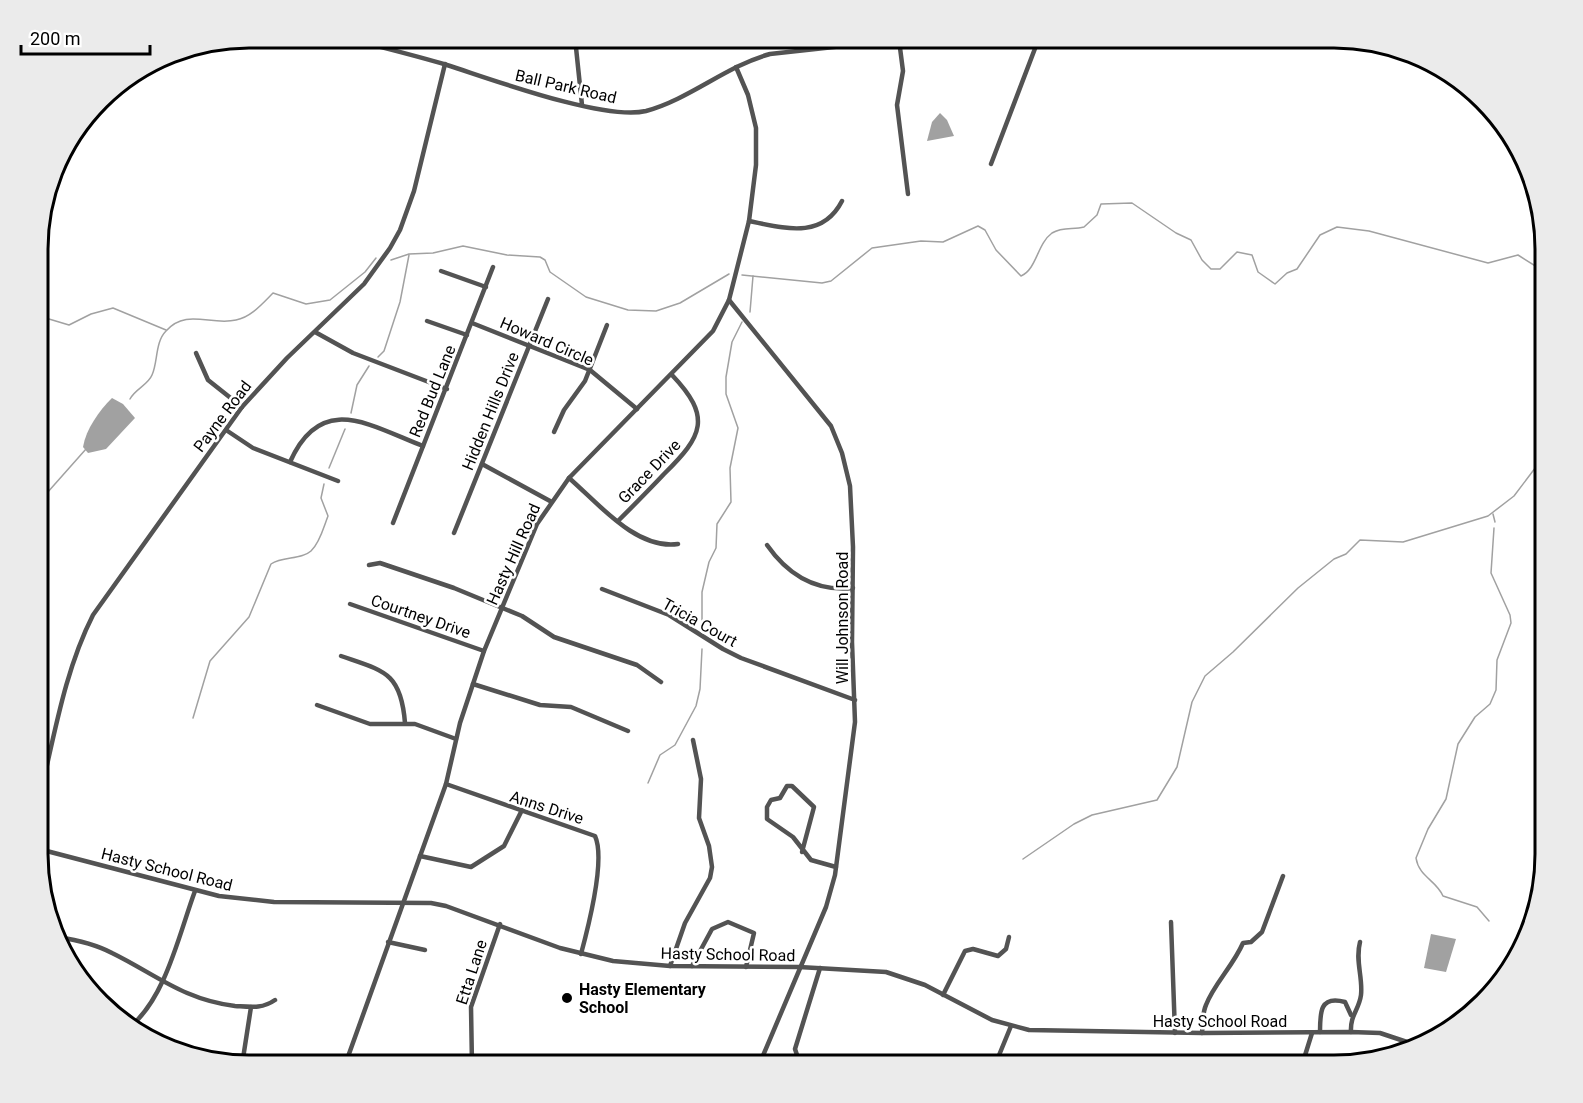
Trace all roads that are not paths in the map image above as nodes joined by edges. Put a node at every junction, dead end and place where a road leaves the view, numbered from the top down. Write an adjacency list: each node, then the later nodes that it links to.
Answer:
1 (384, 48): 6 (street, Ball Park Road)
2 (576, 48): 8 (street)
3 (826, 48): 7 (street, Ball Park Road)
4 (901, 48): 10 (street)
5 (1035, 48): 9 (street)
6 (444, 64): 8 (street, Ball Park Road); 21 (street, Payne Road)
7 (736, 67): 8 (street, Ball Park Road); 12 (street, Hasty Hill Road)
8 (582, 105)
9 (991, 164)
10 (908, 194)
11 (842, 201): 12 (street)
12 (749, 221): 17 (street, Hasty Hill Road)
13 (493, 267): 15 (street, Red Bud Lane)
14 (441, 271): 15 (street)
15 (486, 287): 19 (street, Red Bud Lane)
16 (548, 299): 23 (street, Hidden Hills Drive)
17 (729, 300): 26 (street, Hasty Hill Road); 44 (street, Will Johnson Road)
18 (428, 321): 22 (street)
19 (472, 323): 22 (street, Red Bud Lane); 23 (street, Howard Circle)
20 (606, 325): 25 (street)
21 (315, 332): 27 (street); 28 (street, Payne Road)
22 (467, 335): 27 (street, Red Bud Lane)
23 (529, 345): 25 (street, Howard Circle); 34 (street, Hidden Hills Drive)
24 (196, 353): 28 (street)
25 (590, 370): 29 (street, Howard Circle); 31 (street)
26 (672, 375): 29 (street, Hasty Hill Road); 38 (street, Grace Drive)
27 (447, 388): 32 (street, Red Bud Lane)
28 (243, 407): 30 (street, Payne Road)
29 (637, 409): 35 (street, Hasty Hill Road)
30 (226, 430): 33 (street); 58 (street, Payne Road)
31 (554, 432)
32 (423, 446): 33 (street); 39 (street, Red Bud Lane)
33 (290, 462): 36 (street)
34 (482, 464): 37 (street); 40 (street, Hidden Hills Drive)
35 (569, 478): 37 (street, Hasty Hill Road); 38 (street)
36 (338, 481)
37 (550, 501): 47 (street, Hasty Hill Road)
38 (618, 520): 41 (street)
39 (393, 523)
40 (454, 533)
41 (678, 544)
42 (767, 545): 44 (street)
43 (369, 565): 47 (street)
44 (853, 588): 52 (street, Will Johnson Road)
45 (602, 589): 52 (street, Tricia Court)
46 (350, 604): 48 (street, Courtney Drive)
47 (501, 608): 48 (street, Hasty Hill Road); 50 (street)
48 (484, 651): 51 (street, Hasty Hill Road)
49 (341, 656): 54 (street)
50 (661, 682)
51 (473, 684): 55 (street); 56 (street, Hasty Hill Road)
52 (855, 700): 64 (street, Will Johnson Road)
53 (317, 705): 54 (street)
54 (405, 723): 56 (street)
55 (628, 731)
56 (456, 739): 59 (street, Hasty Hill Road)
57 (693, 740): 76 (street)
58 (48, 763)
59 (446, 784): 60 (street, Anns Drive); 63 (street, Hasty Hill Road)
60 (522, 810): 63 (street); 75 (street, Anns Drive)
61 (48, 851): 66 (street, Hasty School Road)
62 (802, 852): 62 (street); 64 (street)
63 (420, 855): 67 (street, Hasty Hill Road)
64 (836, 867): 79 (street, Will Johnson Road)
65 (1283, 876): 91 (street)
66 (195, 891): 67 (street, Hasty School Road); 81 (street)
67 (402, 903): 69 (street, Hasty School Road); 72 (street, Hasty Hill Road)
68 (1171, 922): 90 (street)
69 (500, 924): 75 (street, Hasty School Road); 96 (street, Etta Lane)
70 (1009, 937): 82 (street)
71 (68, 940): 81 (street)
72 (388, 942): 74 (street); 95 (street, Hasty Hill Road)
73 (1360, 942): 85 (street)
74 (425, 950)
75 (581, 954): 76 (street, Hasty School Road)
76 (670, 966): 77 (street, Hasty School Road)
77 (692, 966): 78 (street, Hasty School Road); 78 (street)
78 (746, 967): 79 (street, Hasty School Road)
79 (799, 967): 80 (street, Hasty School Road); 97 (street, Will Johnson Road)
80 (820, 968): 82 (street, Hasty School Road); 98 (street)
81 (162, 982): 84 (street); 86 (street)
82 (943, 995): 87 (street, Hasty School Road)
83 (275, 1000): 84 (street)
84 (250, 1007): 94 (street)
85 (1352, 1018): 88 (street); 89 (street)
86 (137, 1020)
87 (1011, 1026): 90 (street, Hasty School Road); 99 (street)
88 (1320, 1032): 89 (street, Hasty School Road); 92 (street, Hasty School Road)
89 (1351, 1032): 93 (street, Hasty School Road)
90 (1175, 1033): 91 (street, Hasty School Road)
91 (1202, 1033): 92 (street, Hasty School Road)
92 (1312, 1033): 100 (street)
93 (1405, 1041)
94 (243, 1055)
95 (348, 1055)
96 (472, 1055)
97 (764, 1055)
98 (797, 1055)
99 (999, 1055)
100 (1305, 1055)

